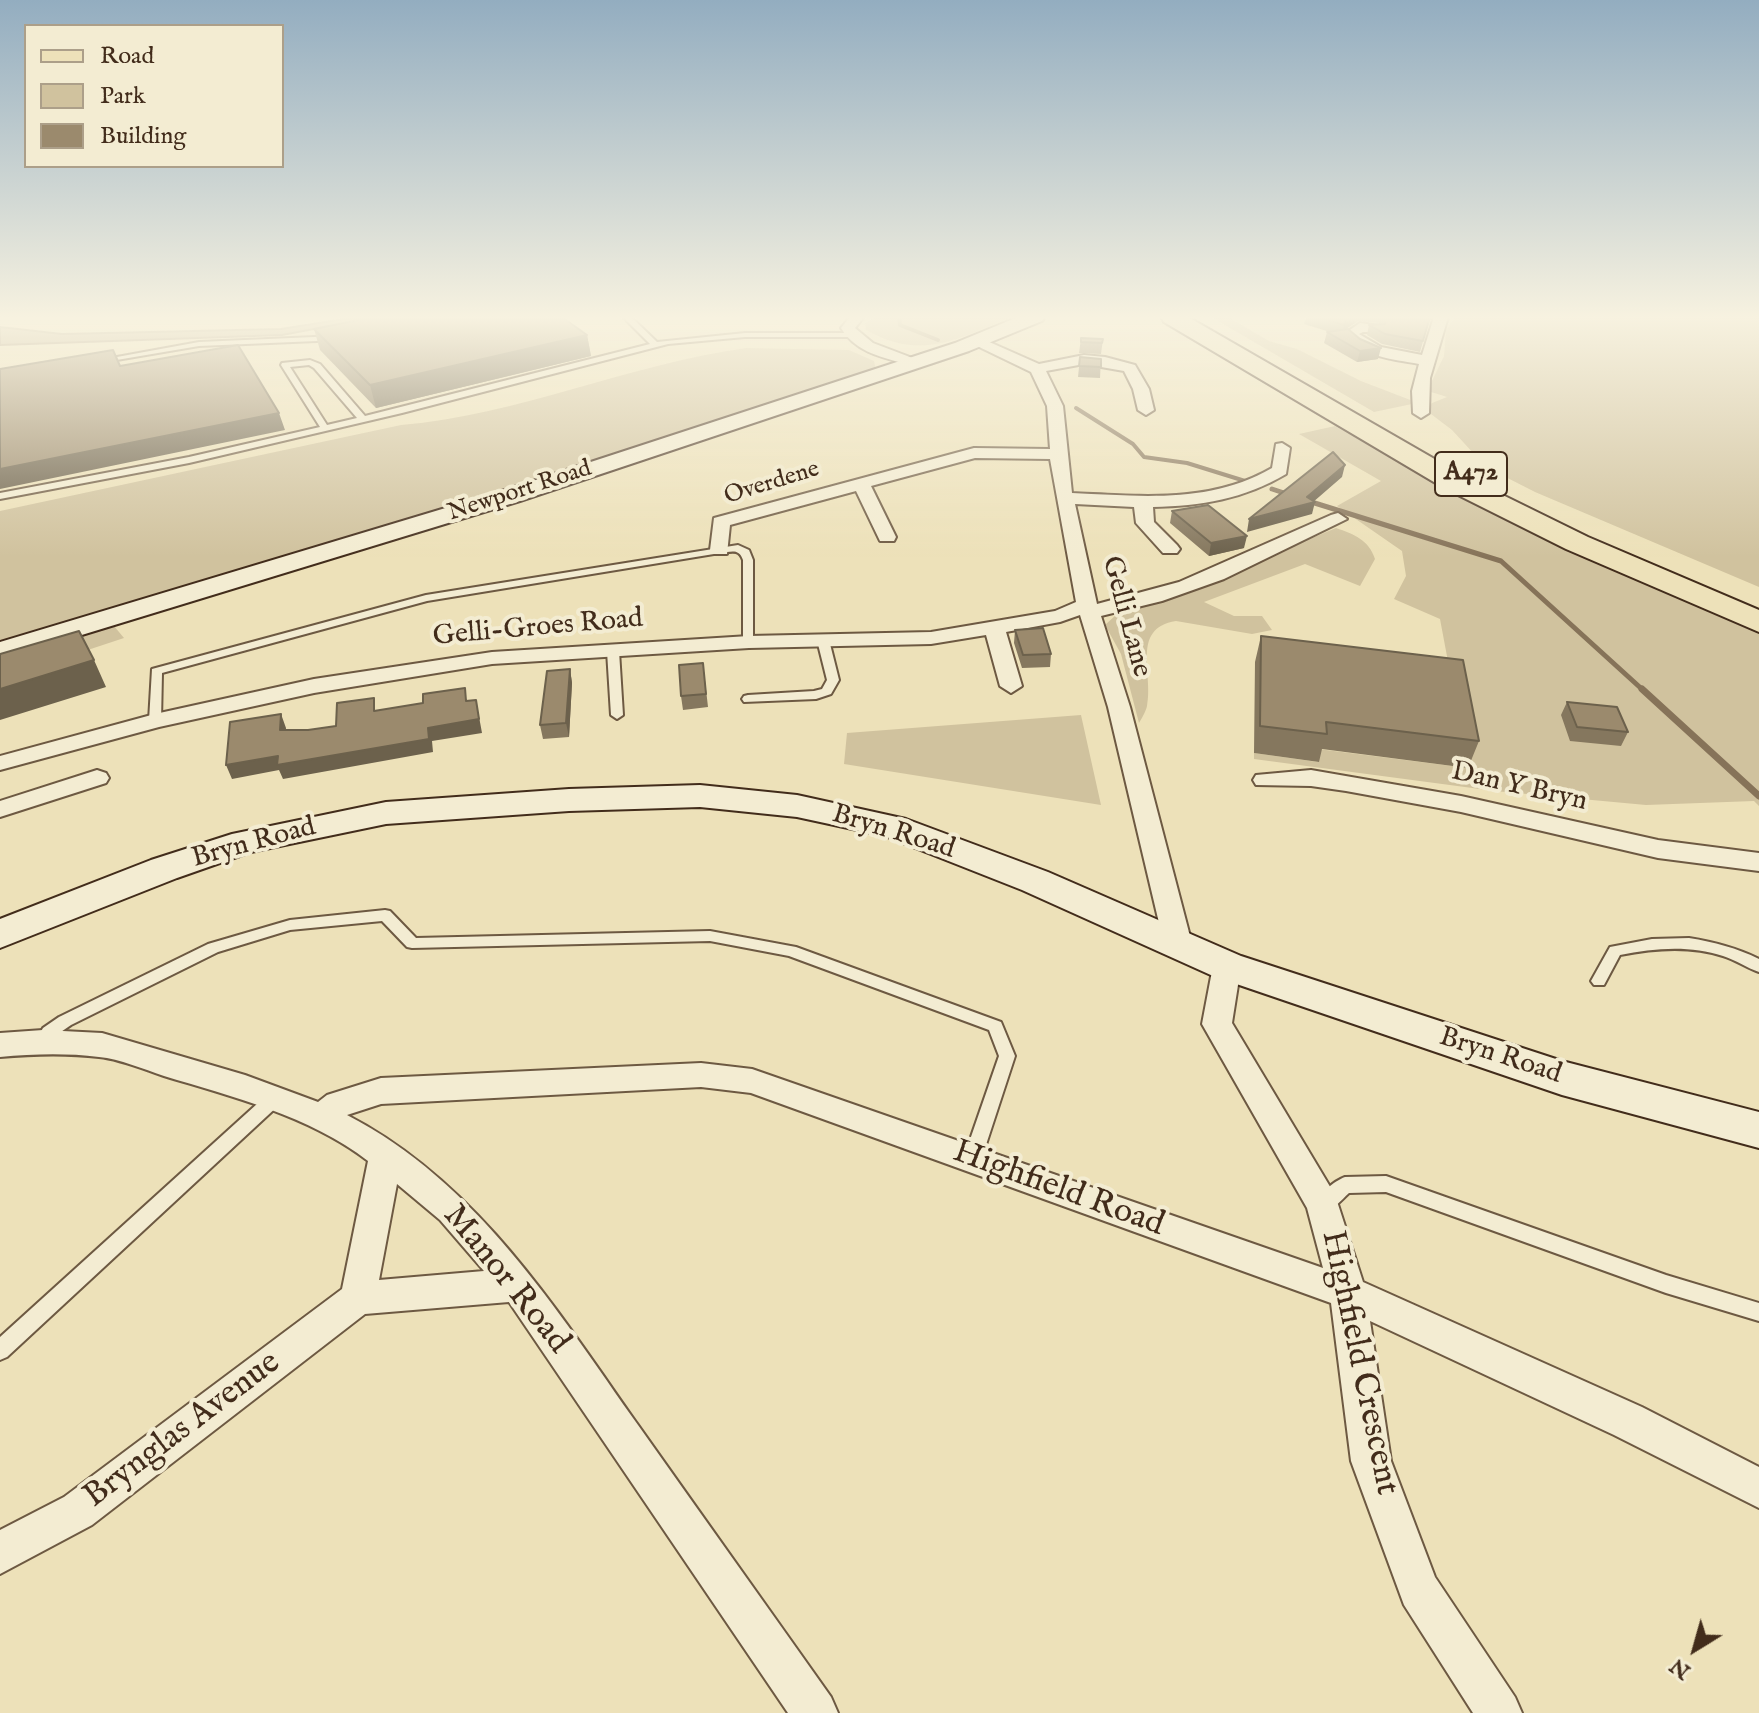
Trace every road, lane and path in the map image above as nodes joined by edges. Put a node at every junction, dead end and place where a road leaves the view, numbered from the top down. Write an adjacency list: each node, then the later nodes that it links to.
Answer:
1 (305, 397): 13 (lane)
2 (344, 397): 12 (lane)
3 (450, 397): 12 (lane)
4 (810, 397): 30 (main road, Newport Road)
5 (1051, 397): 15 (street, Gelli Lane)
6 (1143, 397): 10 (street)
7 (1309, 397): 26 (main road, A472)
8 (1331, 397): 24 (main road, A472)
9 (1420, 397): 11 (street)
10 (1146, 410)
11 (1421, 413)
12 (363, 419): 13 (lane)
13 (325, 428): 17 (lane)
14 (1282, 448): 19 (street)
15 (1059, 454): 16 (street, Overdene); 18 (street, Gelli Lane)
16 (861, 483): 21 (street, Overdene); 23 (street, Overdene)
17 (0, 496)
18 (1065, 498): 19 (street); 25 (street, Gelli Lane)
19 (1143, 500): 22 (street)
20 (1338, 519): 25 (street, Gelli-Groes Road)
21 (887, 537)
22 (1170, 549)
23 (720, 550): 29 (lane); 35 (lane)
24 (1759, 603)
25 (1089, 608): 27 (street, Gelli-Groes Road); 42 (street, Gelli Lane)
26 (1759, 622)
27 (994, 628): 28 (street, Gelli-Groes Road); 32 (street)
28 (823, 640): 29 (street, Gelli-Groes Road); 33 (lane)
29 (749, 642): 31 (street, Gelli-Groes Road)
30 (0, 651)
31 (613, 651): 34 (lane); 35 (street, Gelli-Groes Road)
32 (1011, 686)
33 (748, 699)
34 (617, 715)
35 (155, 721): 36 (street, Gelli-Groes Road)
36 (0, 763)
37 (97, 778): 39 (street)
38 (1265, 780): 40 (street, Dan Y Bryn)
39 (0, 809)
40 (1759, 862)
41 (0, 934): 42 (main road, Bryn Road)
42 (1178, 944): 43 (main road, Bryn Road)
43 (1227, 966): 50 (main road, Bryn Road); 53 (street, Highfield Crescent)
44 (1759, 966): 45 (lane)
45 (1599, 981)
46 (43, 1042): 47 (street, Manor Road); 48 (street, Manor Road); 52 (lane)
47 (0, 1045)
48 (274, 1099): 49 (street, Manor Road); 58 (lane)
49 (322, 1117): 51 (street, Manor Road); 52 (street, Highfield Road)
50 (1759, 1130)
51 (385, 1157): 54 (street, Manor Road); 56 (street)
52 (972, 1160): 55 (street, Highfield Road)
53 (1323, 1205): 55 (street, Highfield Crescent); 57 (lane)
54 (518, 1285): 56 (street); 61 (street, Manor Road)
55 (1348, 1293): 59 (street, Highfield Road); 62 (street, Highfield Crescent)
56 (358, 1298): 60 (street, Brynglas Avenue)
57 (1759, 1312)
58 (0, 1350)
59 (1759, 1488)
60 (0, 1553)
61 (815, 1713)
62 (1499, 1713)

